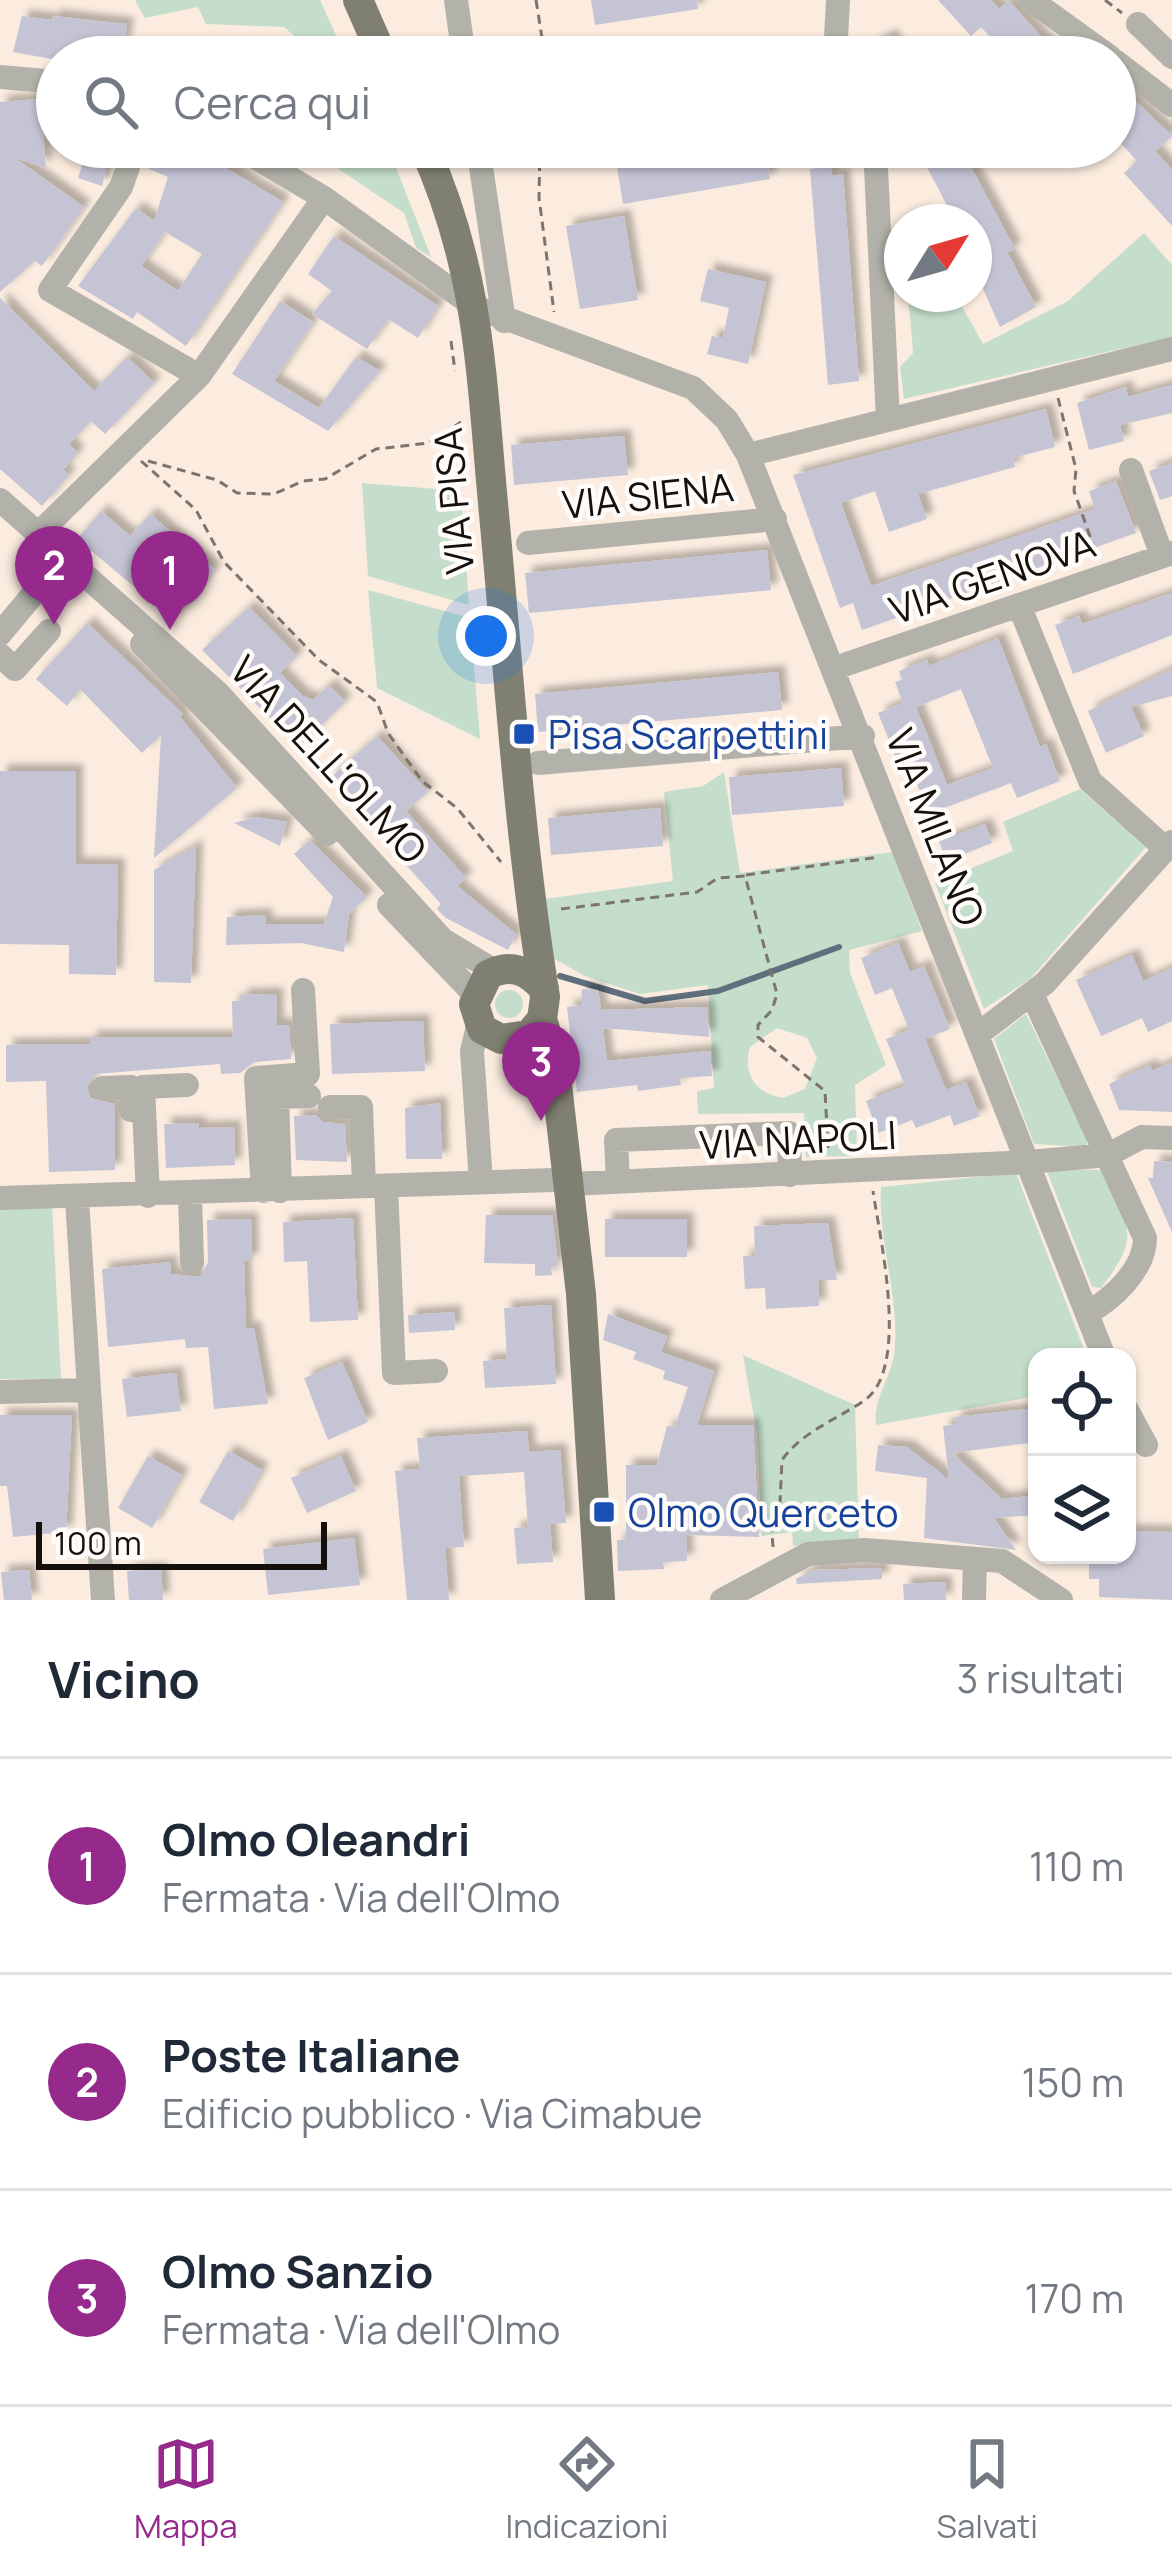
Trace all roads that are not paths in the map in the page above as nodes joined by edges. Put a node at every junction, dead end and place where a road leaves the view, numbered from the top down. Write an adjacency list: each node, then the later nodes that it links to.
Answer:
1 (358, 0): 6 (main road)
2 (456, 0): 7 (street)
3 (838, 0): 8 (street)
4 (1031, 0): 9 (street)
5 (1138, 24): 10 (street)
6 (374, 36)
7 (461, 36)
8 (836, 36)
9 (1081, 36)
10 (1172, 57)
11 (0, 77): 13 (street)
12 (1136, 77): 14 (street)
13 (36, 80)
14 (1172, 105)
15 (128, 168): 23 (street)
16 (273, 168): 20 (street, VIA MILANO)
17 (433, 168): 21 (main road, VIA PISA)
18 (479, 168): 21 (street)
19 (876, 168): 24 (street)
20 (324, 198): 21 (street, VIA MILANO); 23 (street)
21 (489, 314): 25 (street, VIA MILANO); 42 (main road, VIA PISA)
22 (1172, 350): 24 (street)
23 (199, 376): 30 (street)
24 (888, 420): 25 (street)
25 (748, 455): 28 (street, VIA MILANO)
26 (1131, 470): 32 (street)
27 (0, 500): 30 (street, VIA DELL'OLMO)
28 (775, 519): 31 (street, VIA SIENA); 38 (street, VIA MILANO)
29 (0, 520): 33 (street, VIA DELL'OLMO)
30 (38, 534): 46 (street, VIA DELL'OLMO)
31 (527, 543)
32 (1167, 555): 34 (street, VIA GENOVA)
33 (55, 568): 36 (street); 46 (street, VIA DELL'OLMO)
34 (1019, 605): 38 (street, VIA GENOVA); 41 (street)
35 (49, 632): 37 (street)
36 (0, 634)
37 (0, 655)
38 (835, 668): 39 (street, VIA MILANO)
39 (863, 736): 40 (street); 47 (street, VIA MILANO)
40 (538, 763)
41 (1169, 846): 44 (street)
42 (541, 906): 45 (main road, VIA PISA); 46 (main road, VIA PISA)
43 (303, 990): 59 (street)
44 (1032, 994): 47 (street); 52 (street)
45 (543, 1004): 46 (main road, VIA DELL'OLMO); 46 (main road); 50 (main road)
46 (496, 1006): 50 (main road, VIA DELL'OLMO); 55 (street)
47 (977, 1035): 53 (street, VIA MILANO)
48 (187, 1085): 61 (street)
49 (103, 1088): 61 (street)
50 (557, 1094): 56 (main road)
51 (1172, 1138): 52 (street, VIA NAPOLI)
52 (1108, 1155): 53 (street, VIA NAPOLI); 65 (street)
53 (1029, 1162): 54 (street, VIA NAPOLI); 65 (street, VIA MILANO)
54 (790, 1175): 57 (street, VIA NAPOLI); 57 (street)
55 (481, 1182): 56 (street, VIA NAPOLI); 58 (street, VIA NAPOLI)
56 (562, 1182): 57 (street, VIA NAPOLI); 74 (main road)
57 (618, 1182)
58 (375, 1186): 59 (street, VIA NAPOLI); 59 (street); 67 (street)
59 (272, 1191): 60 (street, VIA NAPOLI)
60 (190, 1194): 61 (street, VIA NAPOLI); 64 (street)
61 (141, 1196): 63 (street, VIA NAPOLI)
62 (0, 1198): 63 (street, VIA NAPOLI)
63 (77, 1199): 68 (street)
64 (193, 1262)
65 (1087, 1313): 66 (street, VIA MILANO)
66 (1101, 1348)
67 (436, 1371)
68 (89, 1390): 69 (street); 73 (street)
69 (0, 1392)
70 (1136, 1426): 71 (street)
71 (1146, 1444)
72 (975, 1559): 75 (street); 76 (street); 77 (street)
73 (103, 1600)
74 (600, 1600)
75 (722, 1600)
76 (974, 1600)
77 (1061, 1600)

